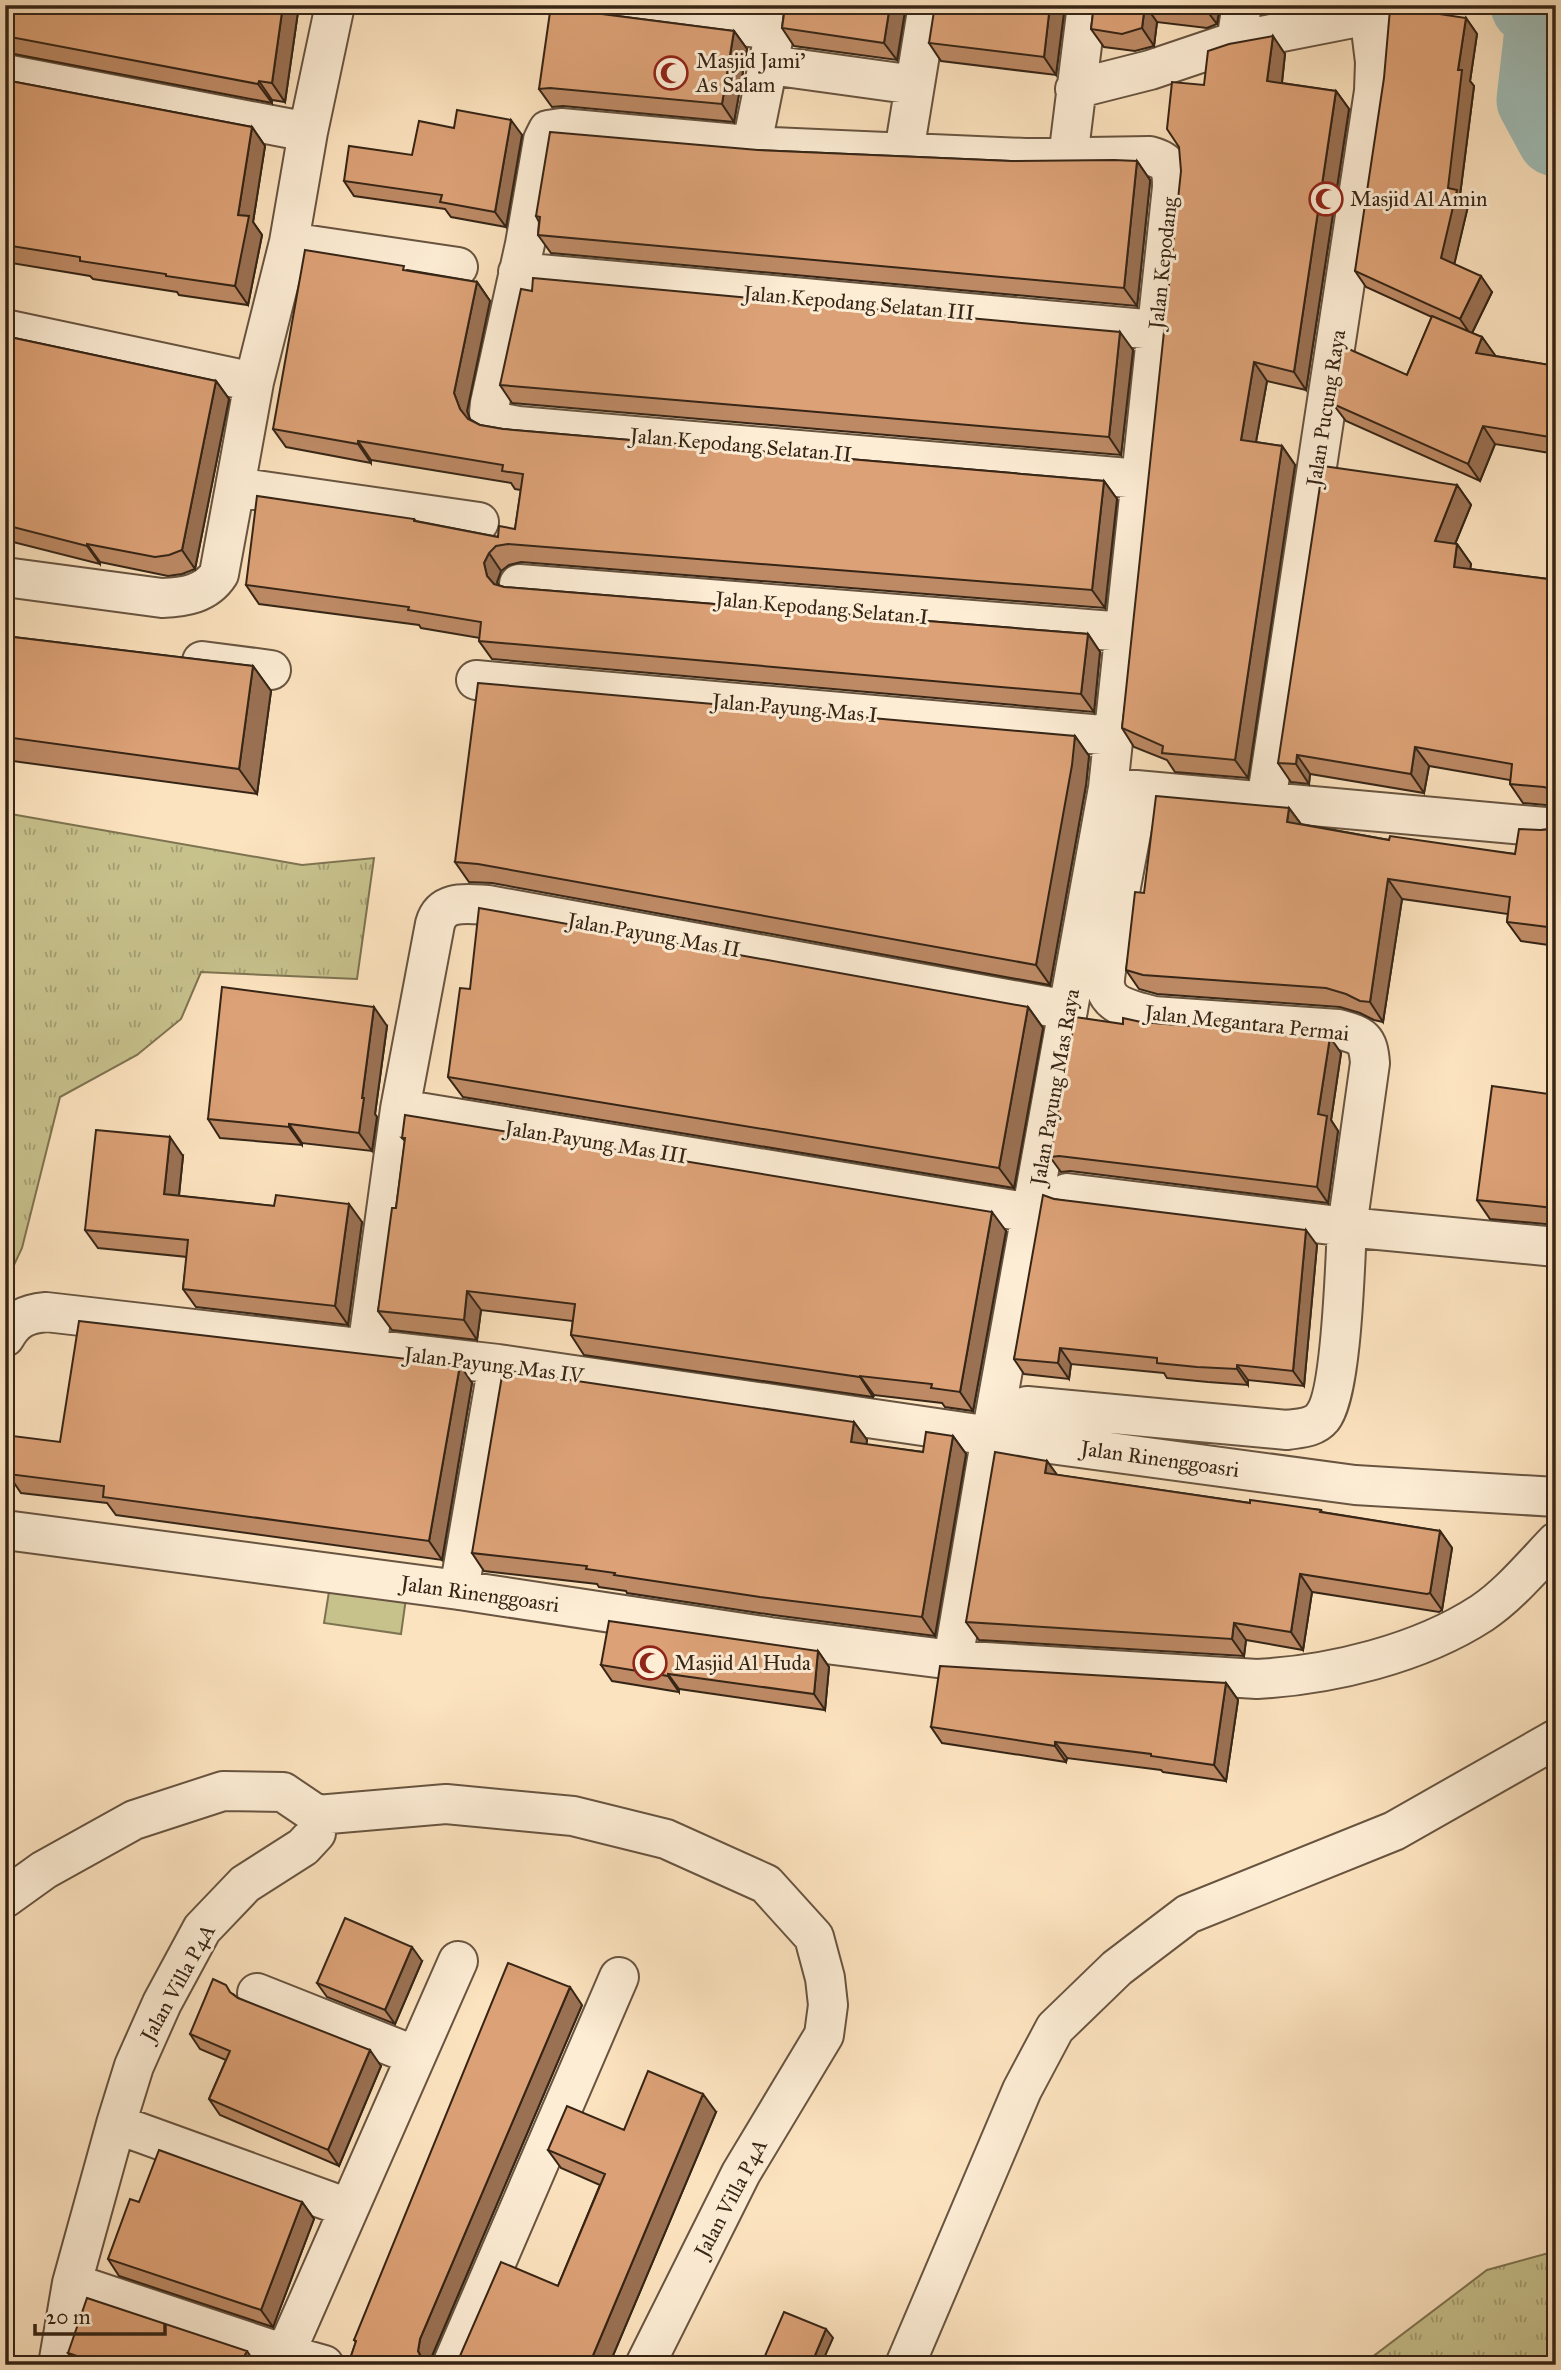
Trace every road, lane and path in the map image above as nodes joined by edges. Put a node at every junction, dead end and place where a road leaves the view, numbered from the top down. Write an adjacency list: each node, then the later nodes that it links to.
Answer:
1 (335, 5): 11 (street)
2 (610, 5): 7 (street)
3 (928, 5): 9 (street)
4 (1087, 5): 10 (street)
5 (1376, 13): 6 (street); 32 (street, Jalan Pucung Raya)
6 (1239, 23): 10 (street)
7 (774, 33): 9 (street); 12 (street)
8 (5, 74): 11 (street)
9 (915, 85): 13 (street)
10 (1075, 89): 14 (street)
11 (308, 132): 15 (street)
12 (752, 144): 13 (street, Jalan Kepodang); 17 (street, Jalan Kepodang)
13 (904, 152): 14 (street, Jalan Kepodang)
14 (1068, 158): 19 (street, Jalan Kepodang)
15 (289, 242): 16 (street); 20 (street)
16 (458, 267)
17 (518, 272): 19 (street, Jalan Kepodang Selatan III); 21 (street, Jalan Kepodang Selatan II)
18 (5, 329): 20 (street)
19 (1156, 330): 21 (street, Jalan Kepodang)
20 (254, 382): 22 (street)
21 (1140, 479): 26 (street, Jalan Kepodang)
22 (235, 486): 23 (street); 24 (street)
23 (479, 522)
24 (5, 577)
25 (519, 584): 26 (street, Jalan Kepodang Selatan I)
26 (1125, 632): 30 (street, Jalan Kepodang)
27 (164, 657): 28 (street)
28 (271, 670)
29 (476, 680): 30 (street, Jalan Payung Mas I)
30 (1114, 736): 31 (street, Jalan Payung Mas Raya)
31 (1124, 789): 32 (street); 34 (street, Jalan Payung Mas Raya); 38 (street, Jalan Megantara Permai)
32 (1266, 802): 33 (street)
33 (1556, 828)
34 (1068, 1010): 35 (street, Jalan Payung Mas II); 37 (street, Jalan Payung Mas Raya)
35 (400, 1109): 37 (street, Jalan Payung Mas III); 41 (street)
36 (1067, 1193): 38 (street)
37 (1031, 1213): 44 (street, Jalan Payung Mas Raya)
38 (1347, 1227): 39 (street); 43 (street, Jalan Megantara Permai)
39 (1556, 1247)
40 (5, 1337): 41 (street, Jalan Payung Mas IV)
41 (367, 1349): 42 (street, Jalan Payung Mas IV)
42 (498, 1364): 44 (street, Jalan Payung Mas IV); 48 (street)
43 (1027, 1406)
44 (991, 1436): 45 (street, Jalan Rinenggoasri); 49 (street)
45 (1556, 1497)
46 (5, 1530): 48 (street, Jalan Rinenggoasri)
47 (1556, 1542): 49 (street, Jalan Rinenggoasri)
48 (459, 1590): 49 (street, Jalan Rinenggoasri)
49 (953, 1660)
50 (1556, 1738): 65 (street)
51 (317, 1815): 52 (street); 57 (street, Jalan Villa P4A); 64 (street, Jalan Villa P4A)
52 (5, 1898)
53 (458, 1961): 56 (street)
54 (620, 1977): 63 (street)
55 (257, 1993): 56 (street)
56 (416, 2056): 58 (street)
57 (116, 2124): 58 (street); 59 (street, Jalan Villa P4A)
58 (348, 2208): 60 (street)
59 (72, 2283): 60 (street); 61 (street, Jalan Villa P4A)
60 (285, 2354): 62 (street)
61 (58, 2365)
62 (324, 2365)
63 (452, 2365)
64 (645, 2365)
65 (905, 2365)

